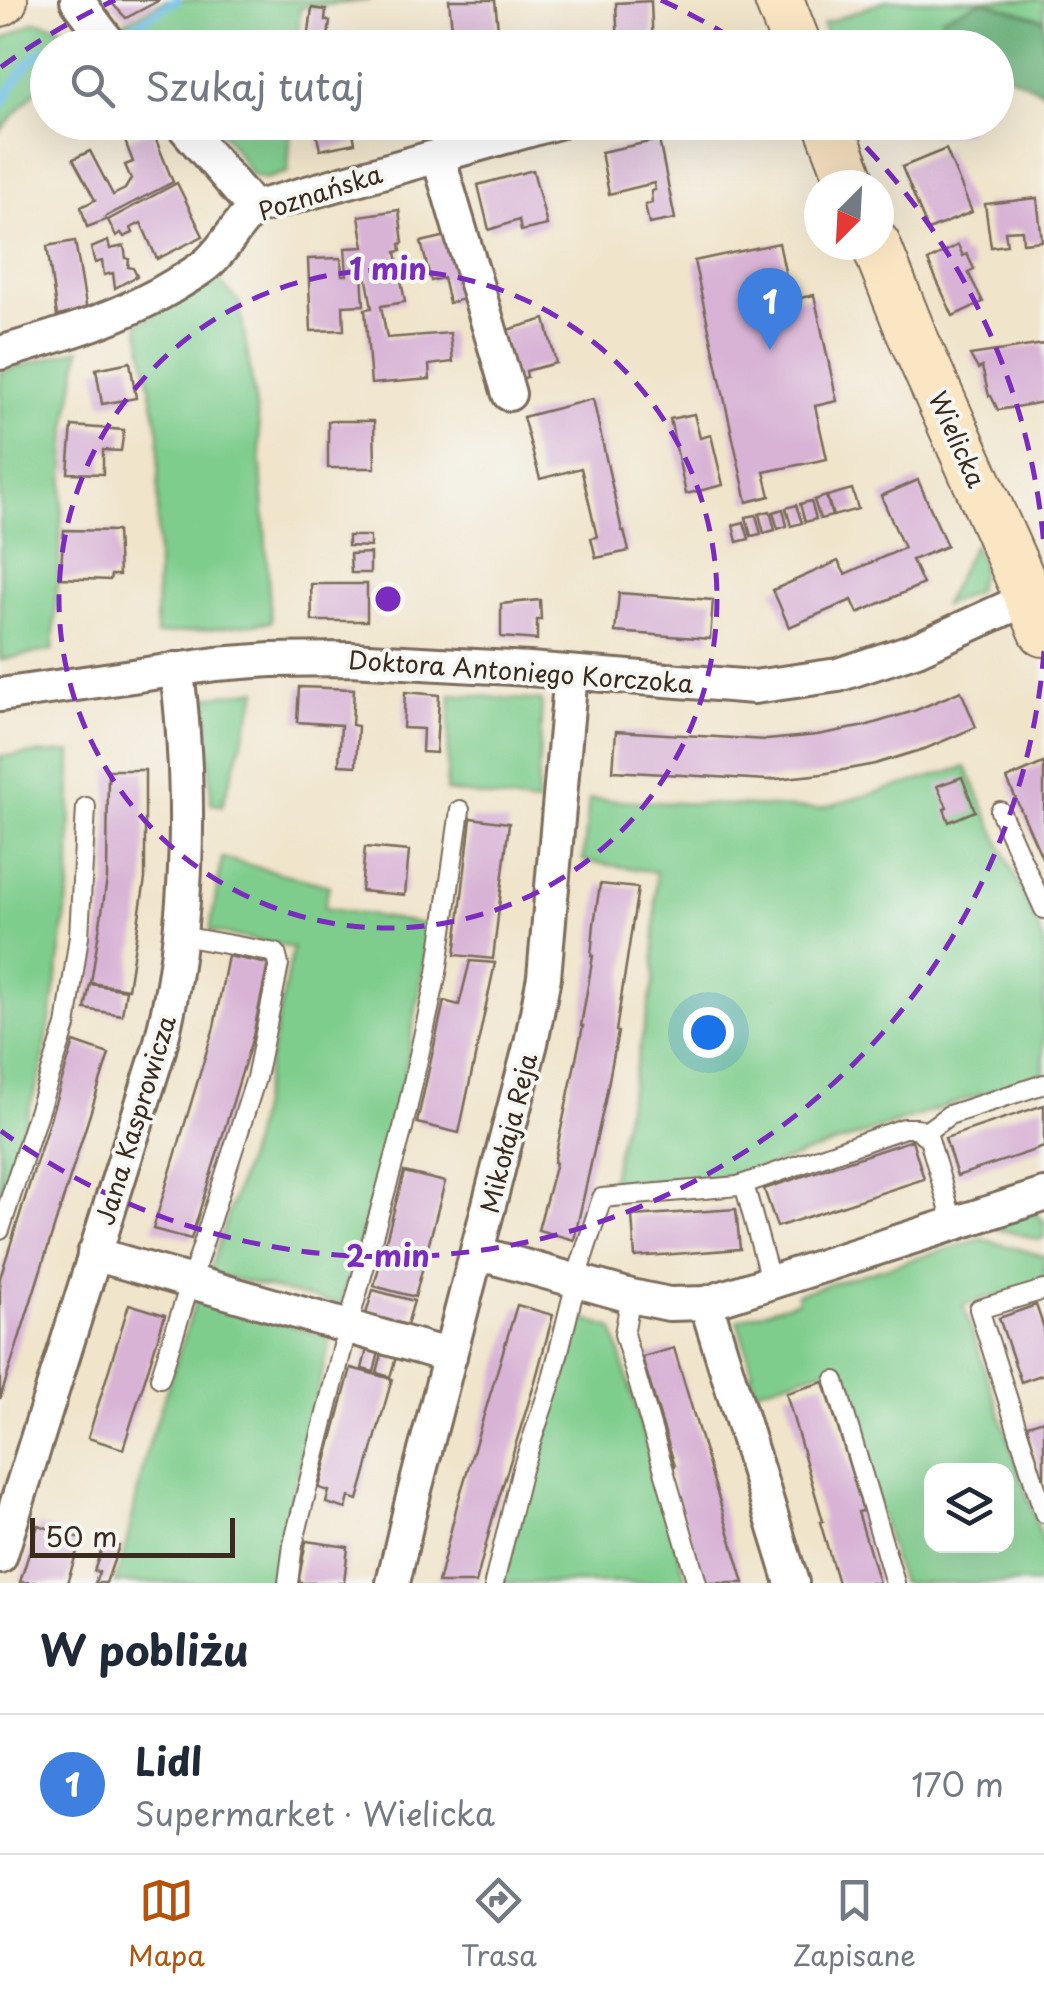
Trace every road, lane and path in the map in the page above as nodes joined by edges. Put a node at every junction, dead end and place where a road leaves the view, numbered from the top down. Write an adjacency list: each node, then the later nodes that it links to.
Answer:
1 (779, 0): 2 (street)
2 (791, 30)
3 (195, 140): 8 (street)
4 (494, 140): 6 (street, Poznańska)
5 (835, 140): 7 (street)
6 (438, 156): 8 (street, Poznańska); 11 (street)
7 (846, 170)
8 (254, 208): 10 (street, Poznańska)
9 (882, 260): 12 (street, Wielicka)
10 (0, 353)
11 (509, 394)
12 (1036, 615): 14 (street, Doktora Antoniego Korczoka)
13 (176, 669): 14 (street, Doktora Antoniego Korczoka); 15 (street, Doktora Antoniego Korczoka); 20 (street, Jana Kasprowicza)
14 (572, 673): 27 (street, Mikołaja Reja)
15 (0, 695)
16 (86, 807): 26 (lane)
17 (460, 810): 35 (lane)
18 (1000, 811): 19 (lane)
19 (1044, 908)
20 (182, 936): 28 (street, Jana Kasprowicza); 30 (lane)
21 (1044, 1084): 22 (lane)
22 (924, 1134): 23 (lane); 25 (lane)
23 (744, 1184): 29 (lane); 31 (lane)
24 (1044, 1195): 25 (street)
25 (954, 1224): 31 (street)
26 (0, 1230)
27 (477, 1253): 29 (street); 36 (street, Mikołaja Reja)
28 (94, 1254): 30 (street); 40 (street, Jana Kasprowicza)
29 (577, 1281): 33 (street); 43 (lane)
30 (190, 1282): 35 (street); 37 (lane)
31 (772, 1283): 34 (street)
32 (1044, 1290): 39 (lane)
33 (631, 1296): 34 (street); 44 (lane)
34 (706, 1303): 45 (street)
35 (348, 1326): 36 (street); 41 (lane)
36 (450, 1356): 42 (street, Mikołaja Reja)
37 (160, 1378)
38 (835, 1381): 46 (lane)
39 (1044, 1514)
40 (0, 1557)
41 (288, 1583)
42 (393, 1583)
43 (494, 1583)
44 (697, 1583)
45 (792, 1583)
46 (895, 1583)

